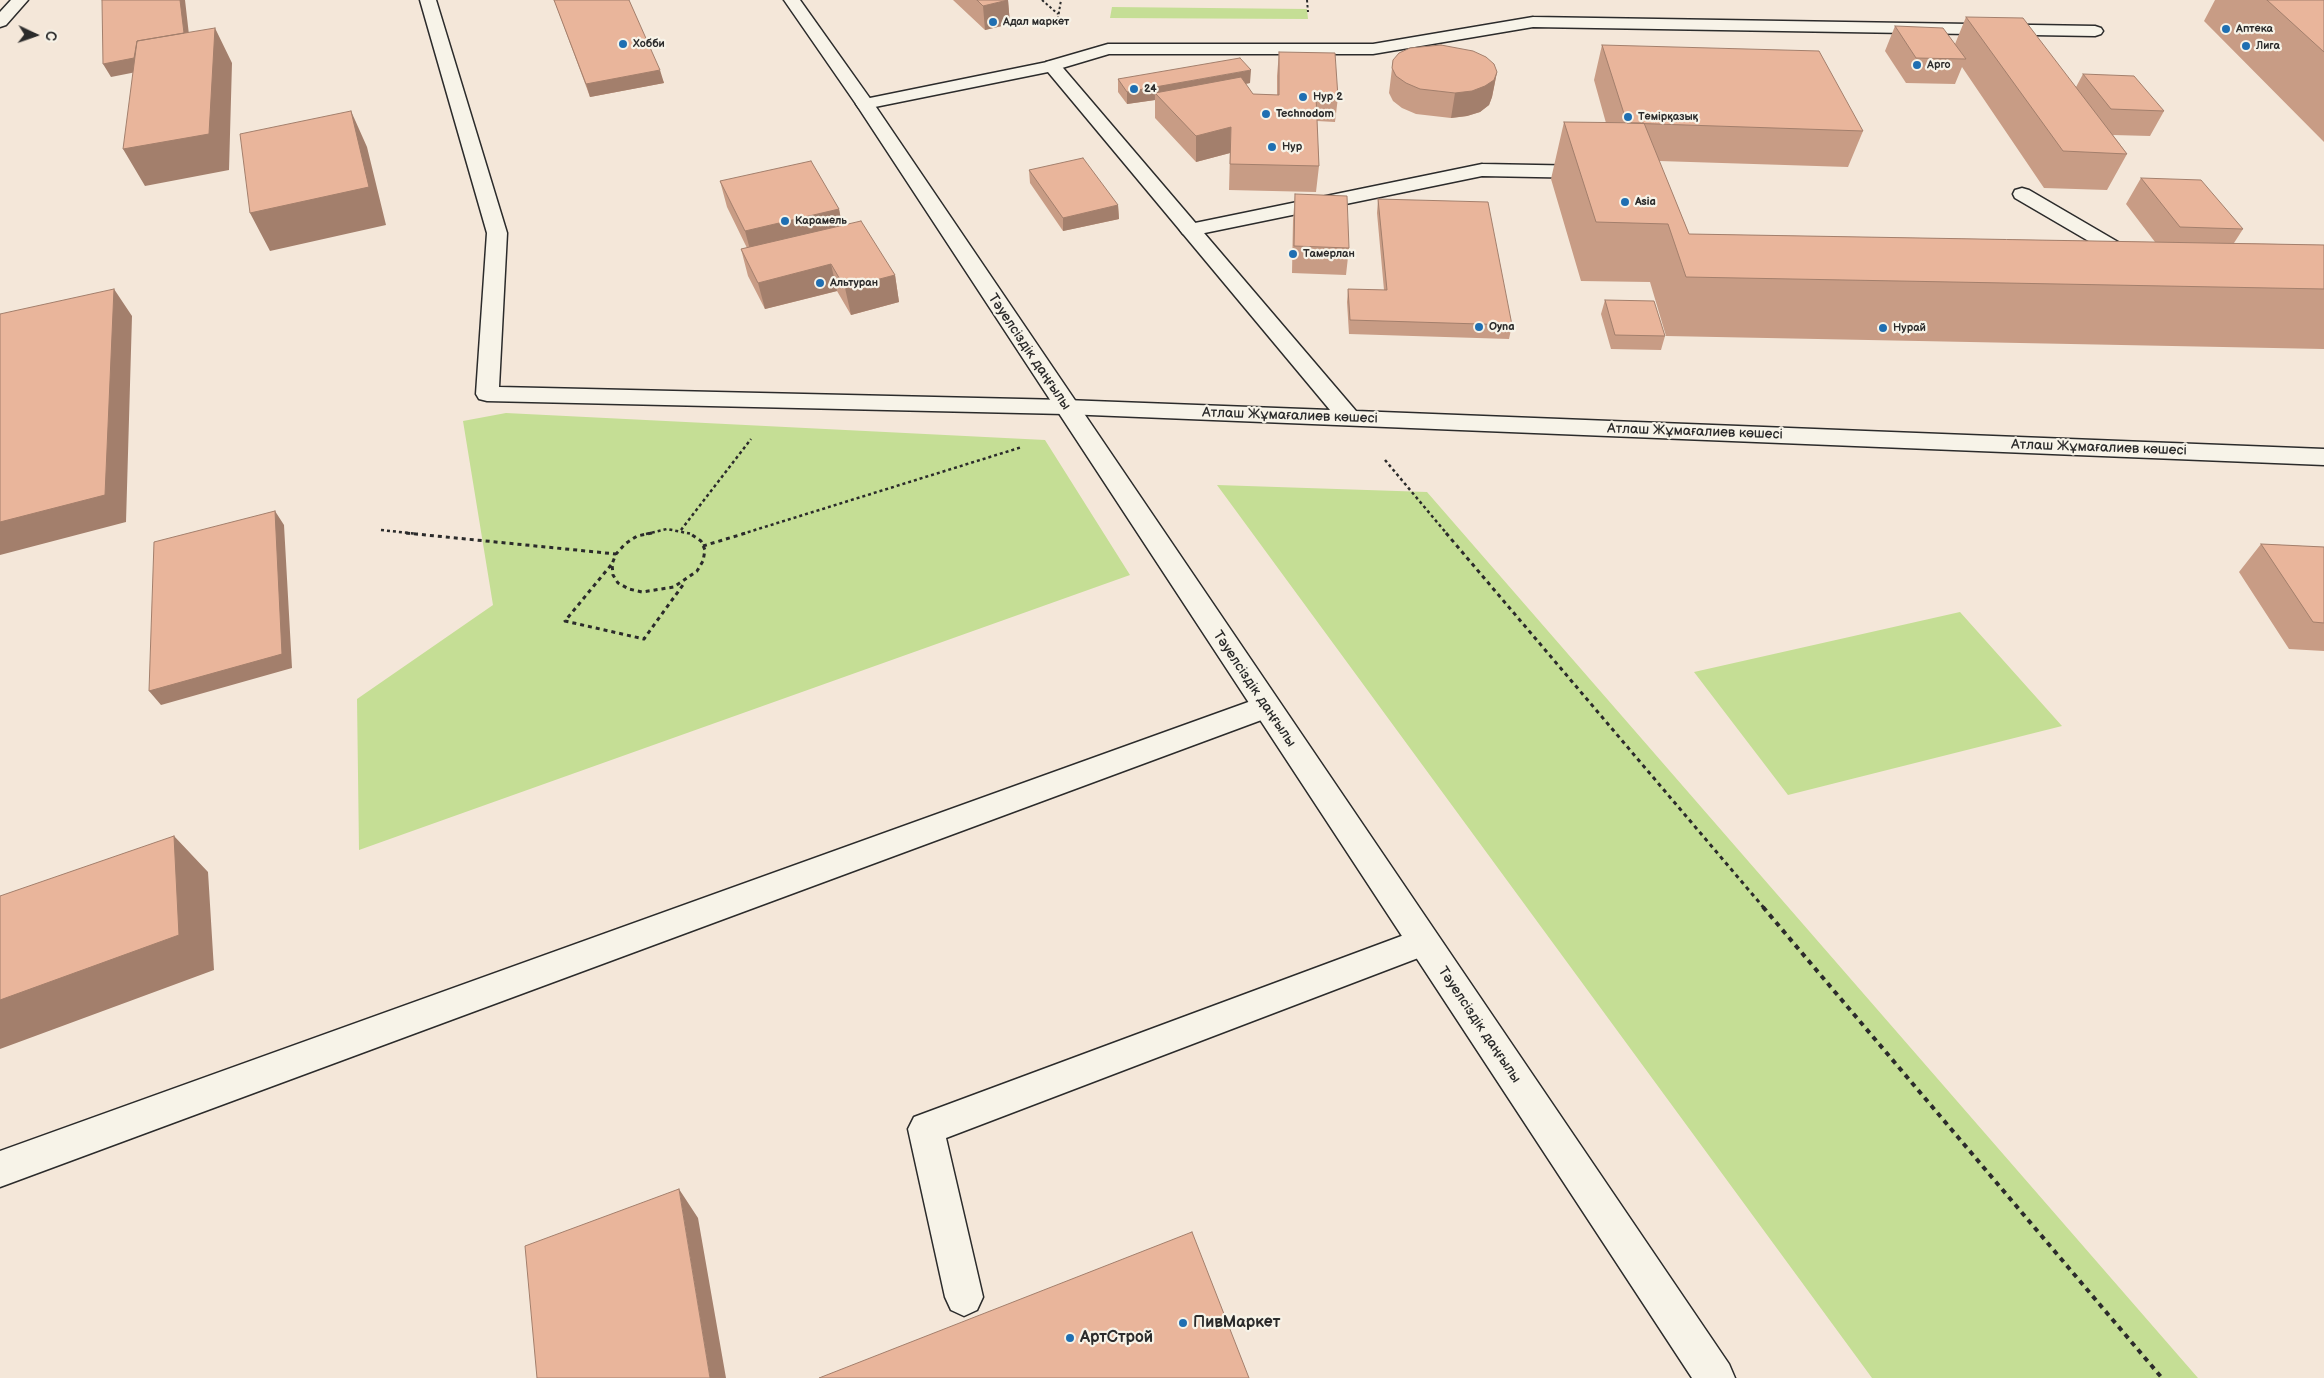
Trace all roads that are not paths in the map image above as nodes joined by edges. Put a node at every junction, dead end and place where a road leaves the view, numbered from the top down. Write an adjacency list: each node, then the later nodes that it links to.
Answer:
1 (20, 0): 4 (street)
2 (428, 0): 12 (street, Атлаш Жұмағалиев көшесі)
3 (792, 0): 7 (street, Тәуелсіздік даңғылы)
4 (0, 22)
5 (2095, 30): 6 (street)
6 (1052, 66): 7 (street); 10 (street)
7 (865, 104): 12 (street, Тәуелсіздік даңғылы)
8 (1606, 173): 10 (street)
9 (2022, 194): 11 (street)
10 (1190, 230): 13 (street)
11 (2157, 268)
12 (1072, 417): 13 (street, Атлаш Жұмағалиев көшесі); 15 (street, Тәуелсіздік даңғылы)
13 (1349, 418): 14 (street, Атлаш Жұмағалиев көшесі)
14 (2324, 457)
15 (1265, 707): 16 (street, Тәуелсіздік даңғылы); 17 (street)
16 (1423, 942): 18 (street); 19 (street, Тәуелсіздік даңғылы)
17 (0, 1169)
18 (964, 1297)
19 (1715, 1378)

